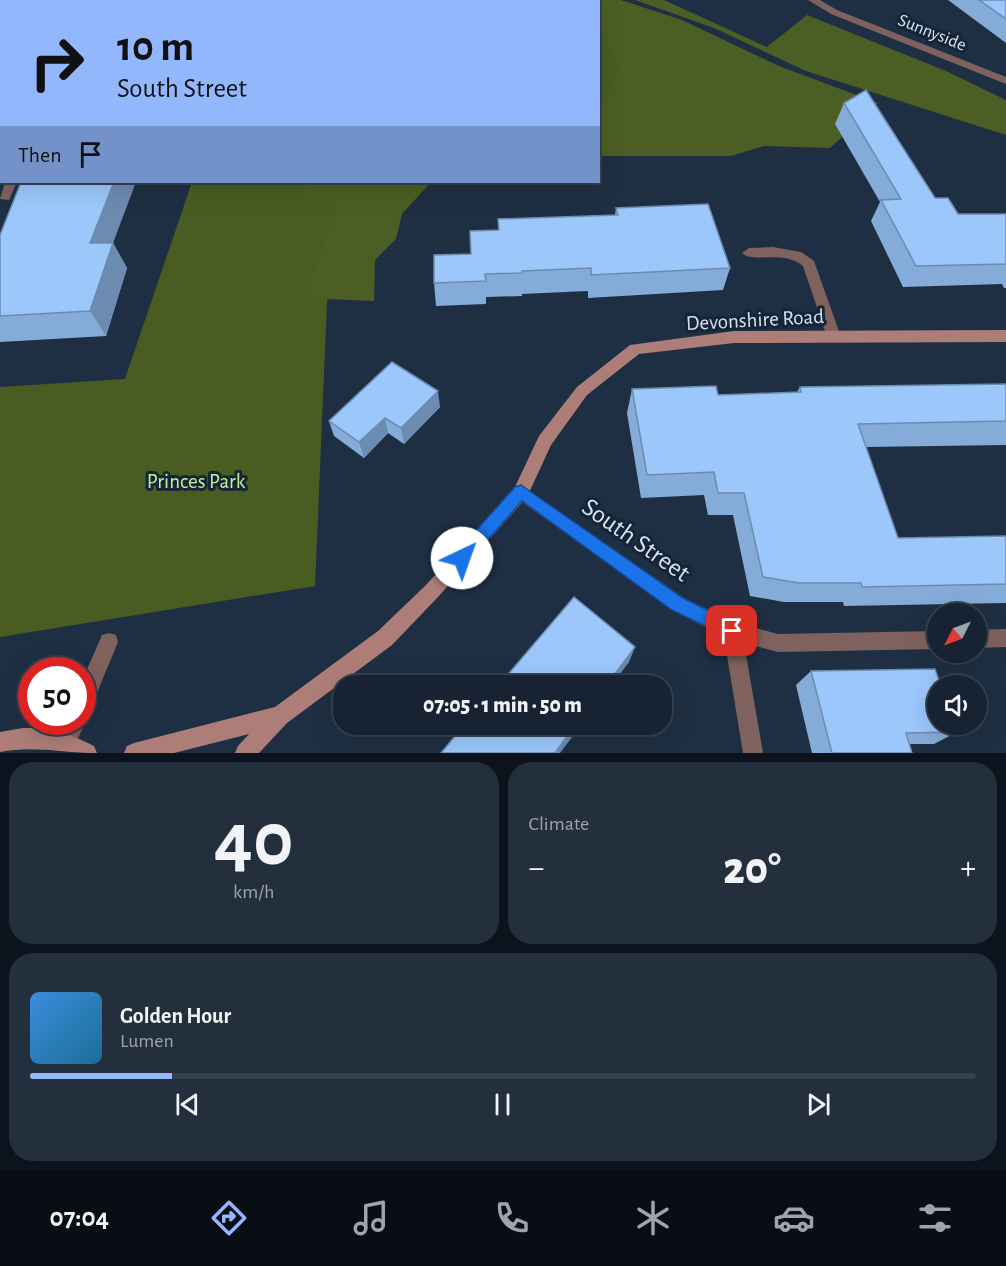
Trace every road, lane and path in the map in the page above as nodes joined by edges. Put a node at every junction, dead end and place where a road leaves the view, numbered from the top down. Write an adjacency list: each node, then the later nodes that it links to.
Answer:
1 (813, 0): 2 (street, Sunnyside)
2 (1006, 81)
3 (11, 183): 4 (street)
4 (5, 197)
5 (749, 253): 7 (street)
6 (1006, 336): 7 (main road, Devonshire Road)
7 (834, 337): 8 (main road, Devonshire Road)
8 (521, 492): 9 (street, South Street); 15 (main road, Devonshire Road)
9 (732, 631): 12 (street, South Street); 22 (street)
10 (1006, 638): 11 (street)
11 (987, 639)
12 (927, 640)
13 (109, 642): 14 (street)
14 (96, 672)
15 (280, 716): 20 (main road); 21 (main road)
16 (70, 735): 17 (street)
17 (67, 741): 18 (main road); 19 (main road)
18 (0, 742)
19 (87, 753)
20 (134, 753)
21 (245, 753)
22 (753, 753)

